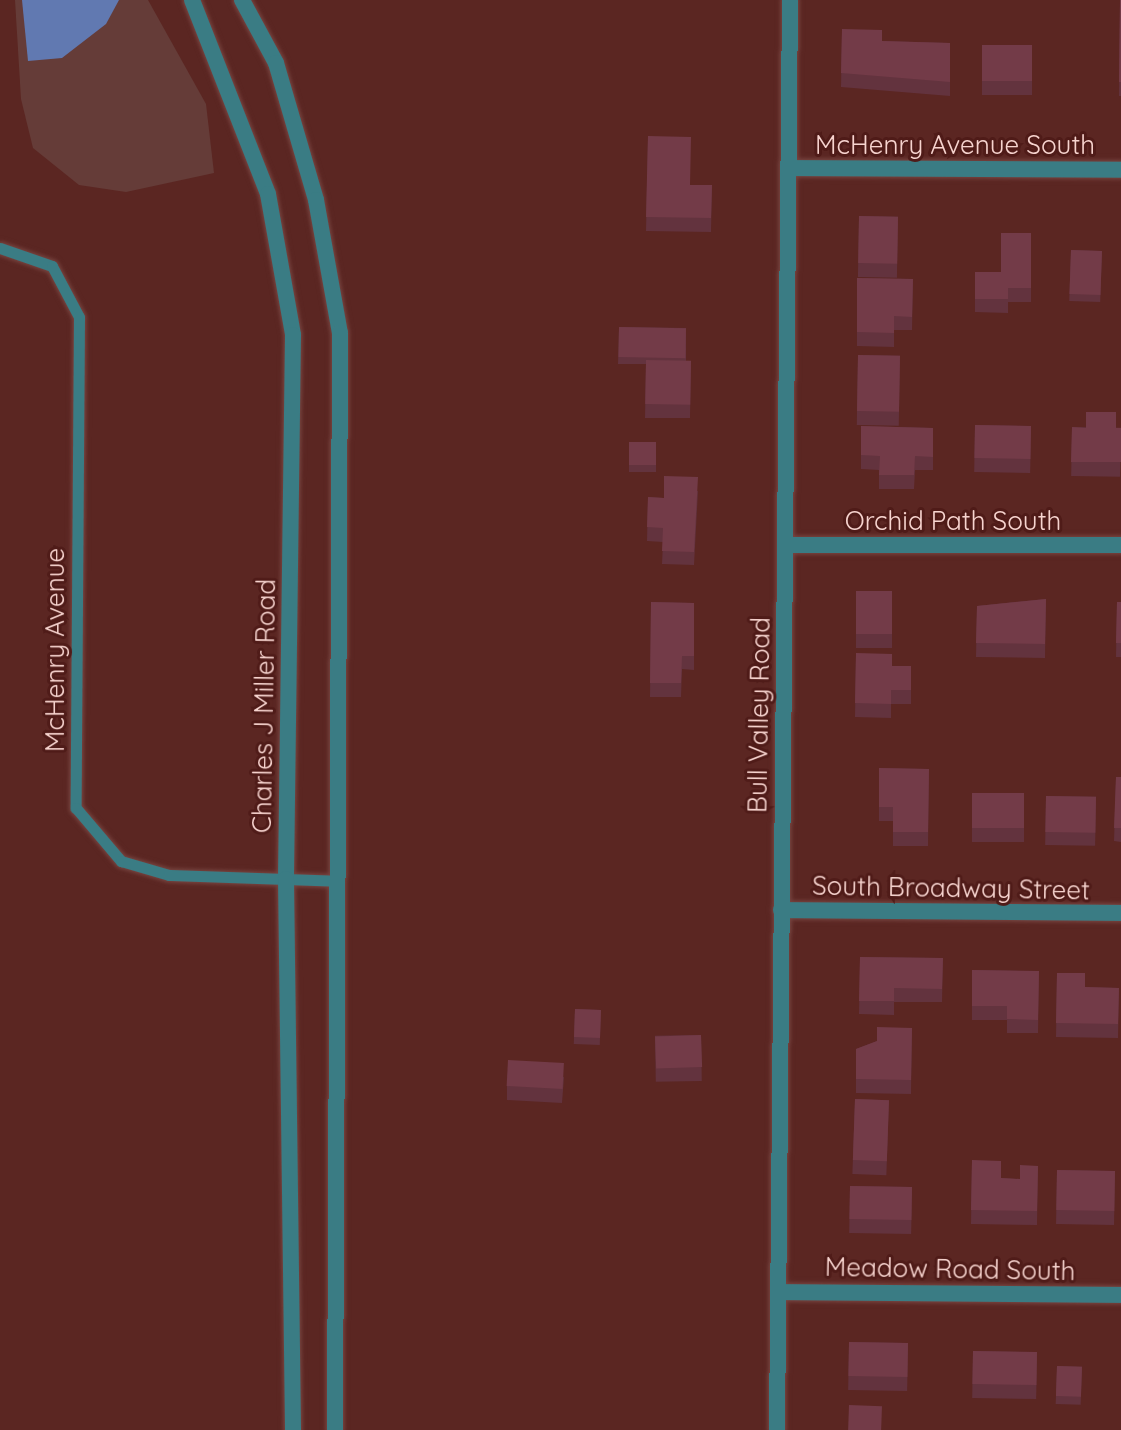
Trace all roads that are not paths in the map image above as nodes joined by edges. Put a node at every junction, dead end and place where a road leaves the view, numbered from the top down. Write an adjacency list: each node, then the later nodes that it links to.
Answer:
1 (192, 0): 9 (street, Charles J Miller Road)
2 (242, 0): 10 (street)
3 (790, 0): 4 (street, Bull Valley Road)
4 (789, 168): 5 (street, McHenry Avenue South); 7 (street, Bull Valley Road)
5 (1121, 170)
6 (0, 248): 9 (lane, McHenry Avenue)
7 (785, 545): 8 (street, Orchid Path South); 11 (street, Bull Valley Road)
8 (1121, 545)
9 (286, 879): 10 (lane, McHenry Avenue); 15 (street, Charles J Miller Road)
10 (338, 881): 16 (street)
11 (781, 910): 12 (street, South Broadway Street); 13 (street, Bull Valley Road)
12 (1121, 913)
13 (778, 1292): 14 (street, Meadow Road South); 17 (street, Bull Valley Road)
14 (1121, 1295)
15 (293, 1430)
16 (335, 1430)
17 (777, 1430)

